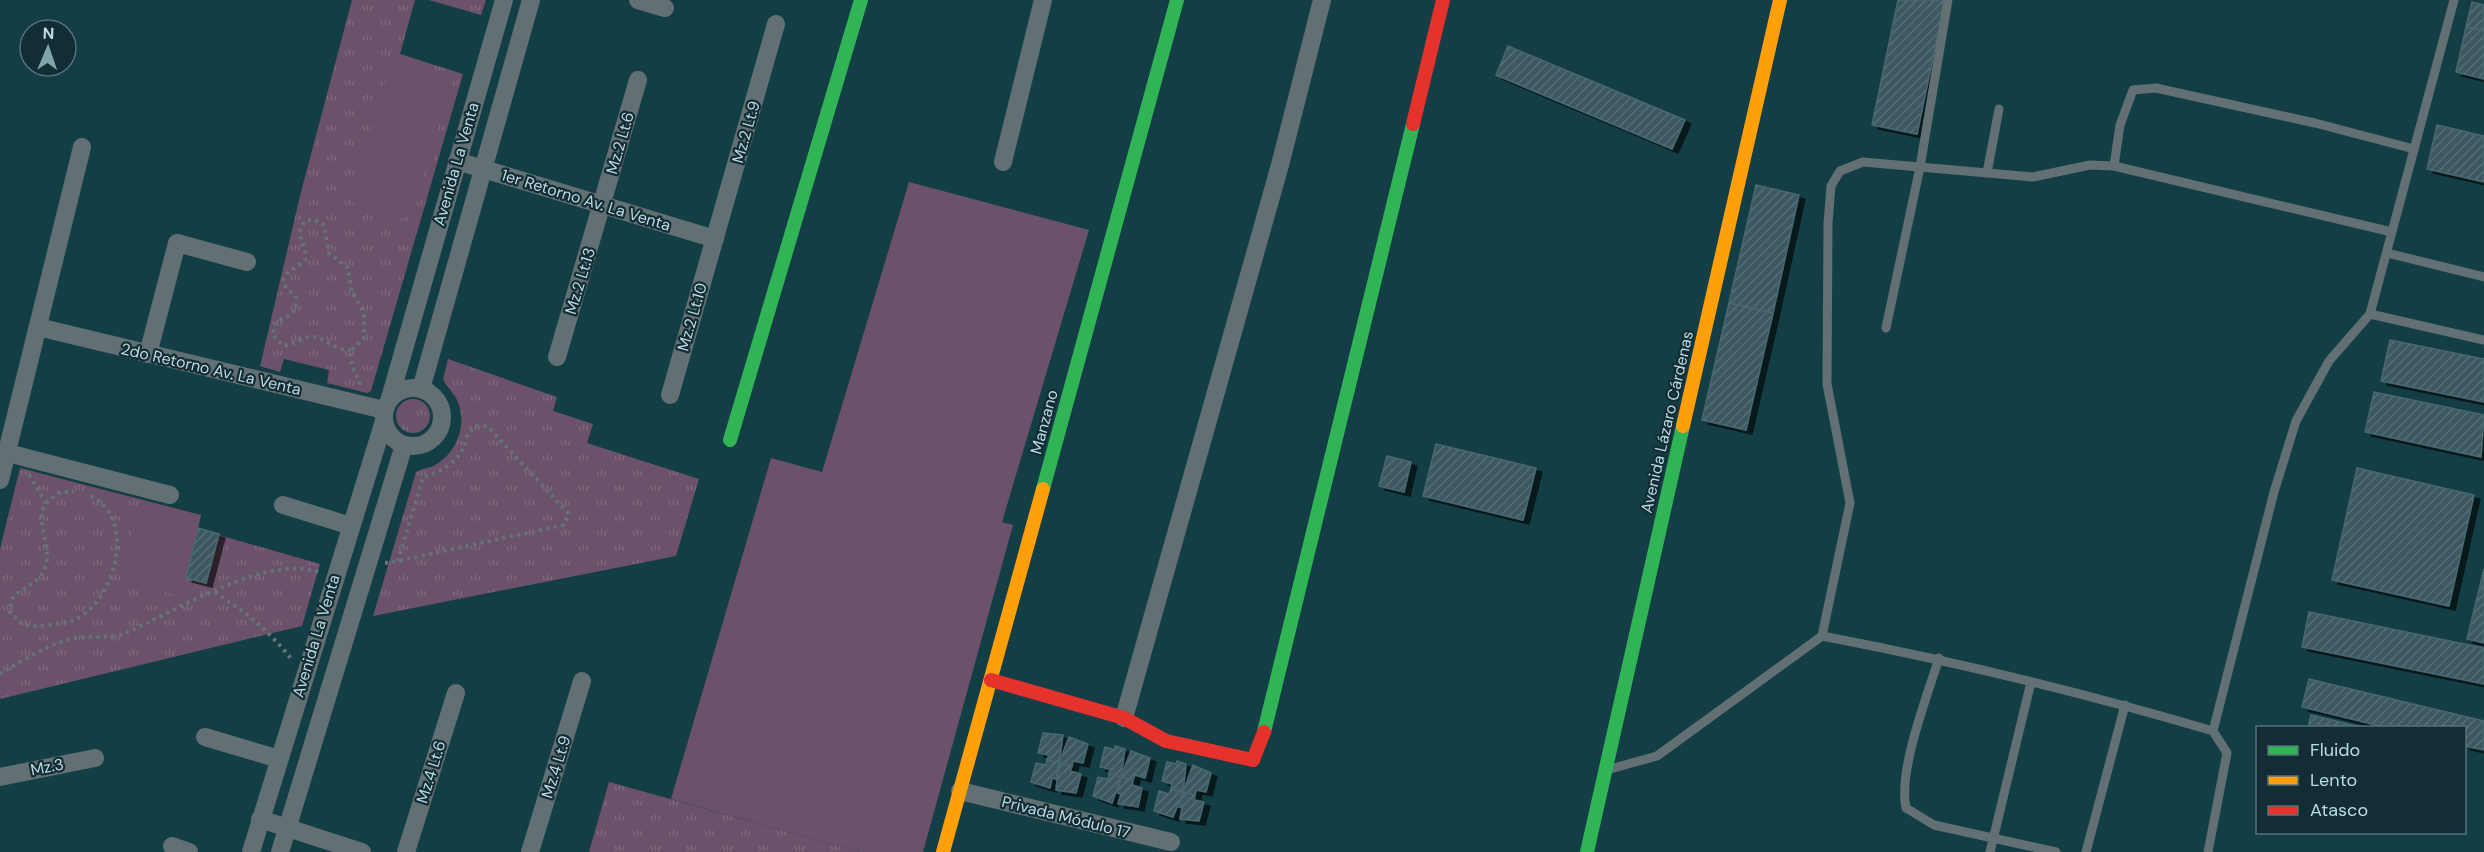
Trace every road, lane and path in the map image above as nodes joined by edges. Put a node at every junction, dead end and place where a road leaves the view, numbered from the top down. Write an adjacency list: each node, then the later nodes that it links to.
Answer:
1 (504, 0): 18 (street, Avenida La Venta)
2 (531, 0): 22 (street, Avenida La Venta)
3 (638, 0): 12 (street)
4 (861, 0): 41 (street)
5 (1043, 0): 19 (street)
6 (1177, 0): 58 (street, Manzano)
7 (1322, 0): 63 (street)
8 (1443, 0): 63 (street)
9 (1780, 0): 68 (street, Avenida Lázaro Cárdenas)
10 (1948, 0): 20 (lane)
11 (2454, 0): 17 (lane)
12 (665, 8)
13 (776, 24): 26 (street, Mz.2 Lt.9)
14 (638, 80): 24 (street, Mz.2 Lt.6)
15 (2000, 109): 23 (lane)
16 (82, 147): 31 (street)
17 (2414, 149): 21 (lane); 25 (lane)
18 (457, 161): 22 (street, 1er Retorno Av. La Venta); 40 (street, Avenida La Venta)
19 (1003, 162)
20 (1920, 166): 23 (lane); 32 (lane); 54 (lane)
21 (2114, 166): 23 (lane); 25 (lane)
22 (484, 169): 24 (street, 1er Retorno Av. La Venta); 37 (street, Avenida La Venta)
23 (1987, 173)
24 (603, 205): 26 (street, 1er Retorno Av. La Venta); 36 (street, Mz.2 Lt.13)
25 (2392, 232): 27 (lane)
26 (715, 239): 38 (street, Mz.2 Lt.10)
27 (2386, 253): 29 (lane); 30 (lane)
28 (247, 262): 35 (street)
29 (2484, 277)
30 (2370, 314): 33 (lane); 64 (lane)
31 (38, 327): 35 (street, 2do Retorno Av. La Venta); 43 (street)
32 (1886, 328)
33 (2484, 340)
34 (351, 350): 34 (path); 39 (path)
35 (148, 354): 39 (street, 2do Retorno Av. La Venta)
36 (557, 357)
37 (421, 389): 40 (street); 42 (street)
38 (670, 395)
39 (354, 403): 40 (street, 2do Retorno Av. La Venta)
40 (386, 410): 42 (street); 49 (street, Avenida La Venta)
41 (730, 440)
42 (404, 445): 51 (street, Avenida La Venta)
43 (3, 452): 44 (street); 45 (street)
44 (32, 460): 46 (street); 47 (path)
45 (0, 480)
46 (170, 495)
47 (46, 503): 47 (path)
48 (283, 505): 49 (street)
49 (351, 526): 52 (street, Avenida La Venta)
50 (398, 561): 50 (path); 51 (path)
51 (367, 567): 72 (street, Avenida La Venta)
52 (335, 577): 53 (path); 57 (street, Avenida La Venta)
53 (215, 591): 56 (path); 57 (path)
54 (1822, 636): 55 (lane); 68 (lane)
55 (1939, 658): 60 (lane); 73 (lane)
56 (0, 674)
57 (304, 675): 67 (street, Avenida La Venta)
58 (991, 680): 63 (street); 70 (street, Manzano)
59 (582, 681): 79 (street, Mz.4 Lt.9)
60 (2031, 682): 62 (lane); 73 (lane)
61 (456, 693): 78 (street, Mz.4 Lt.6)
62 (2124, 705): 64 (lane); 84 (lane)
63 (1124, 718)
64 (2213, 730): 85 (lane)
65 (205, 737): 67 (street)
66 (95, 758): 69 (street, Mz.3)
67 (279, 759): 71 (street, Avenida La Venta)
68 (1604, 770): 81 (street, Avenida Lázaro Cárdenas)
69 (0, 777)
70 (960, 791): 74 (street, Privada Módulo 17); 80 (street, Manzano)
71 (260, 819): 72 (street); 75 (street, Avenida La Venta)
72 (288, 828): 76 (street, Avenida La Venta); 77 (street)
73 (1993, 838): 82 (lane); 83 (lane)
74 (1171, 842)
75 (251, 852)
76 (280, 852)
77 (362, 852)
78 (406, 852)
79 (530, 852)
80 (943, 852)
81 (1587, 852)
82 (1990, 852)
83 (2056, 852)
84 (2086, 852)
85 (2208, 852)

